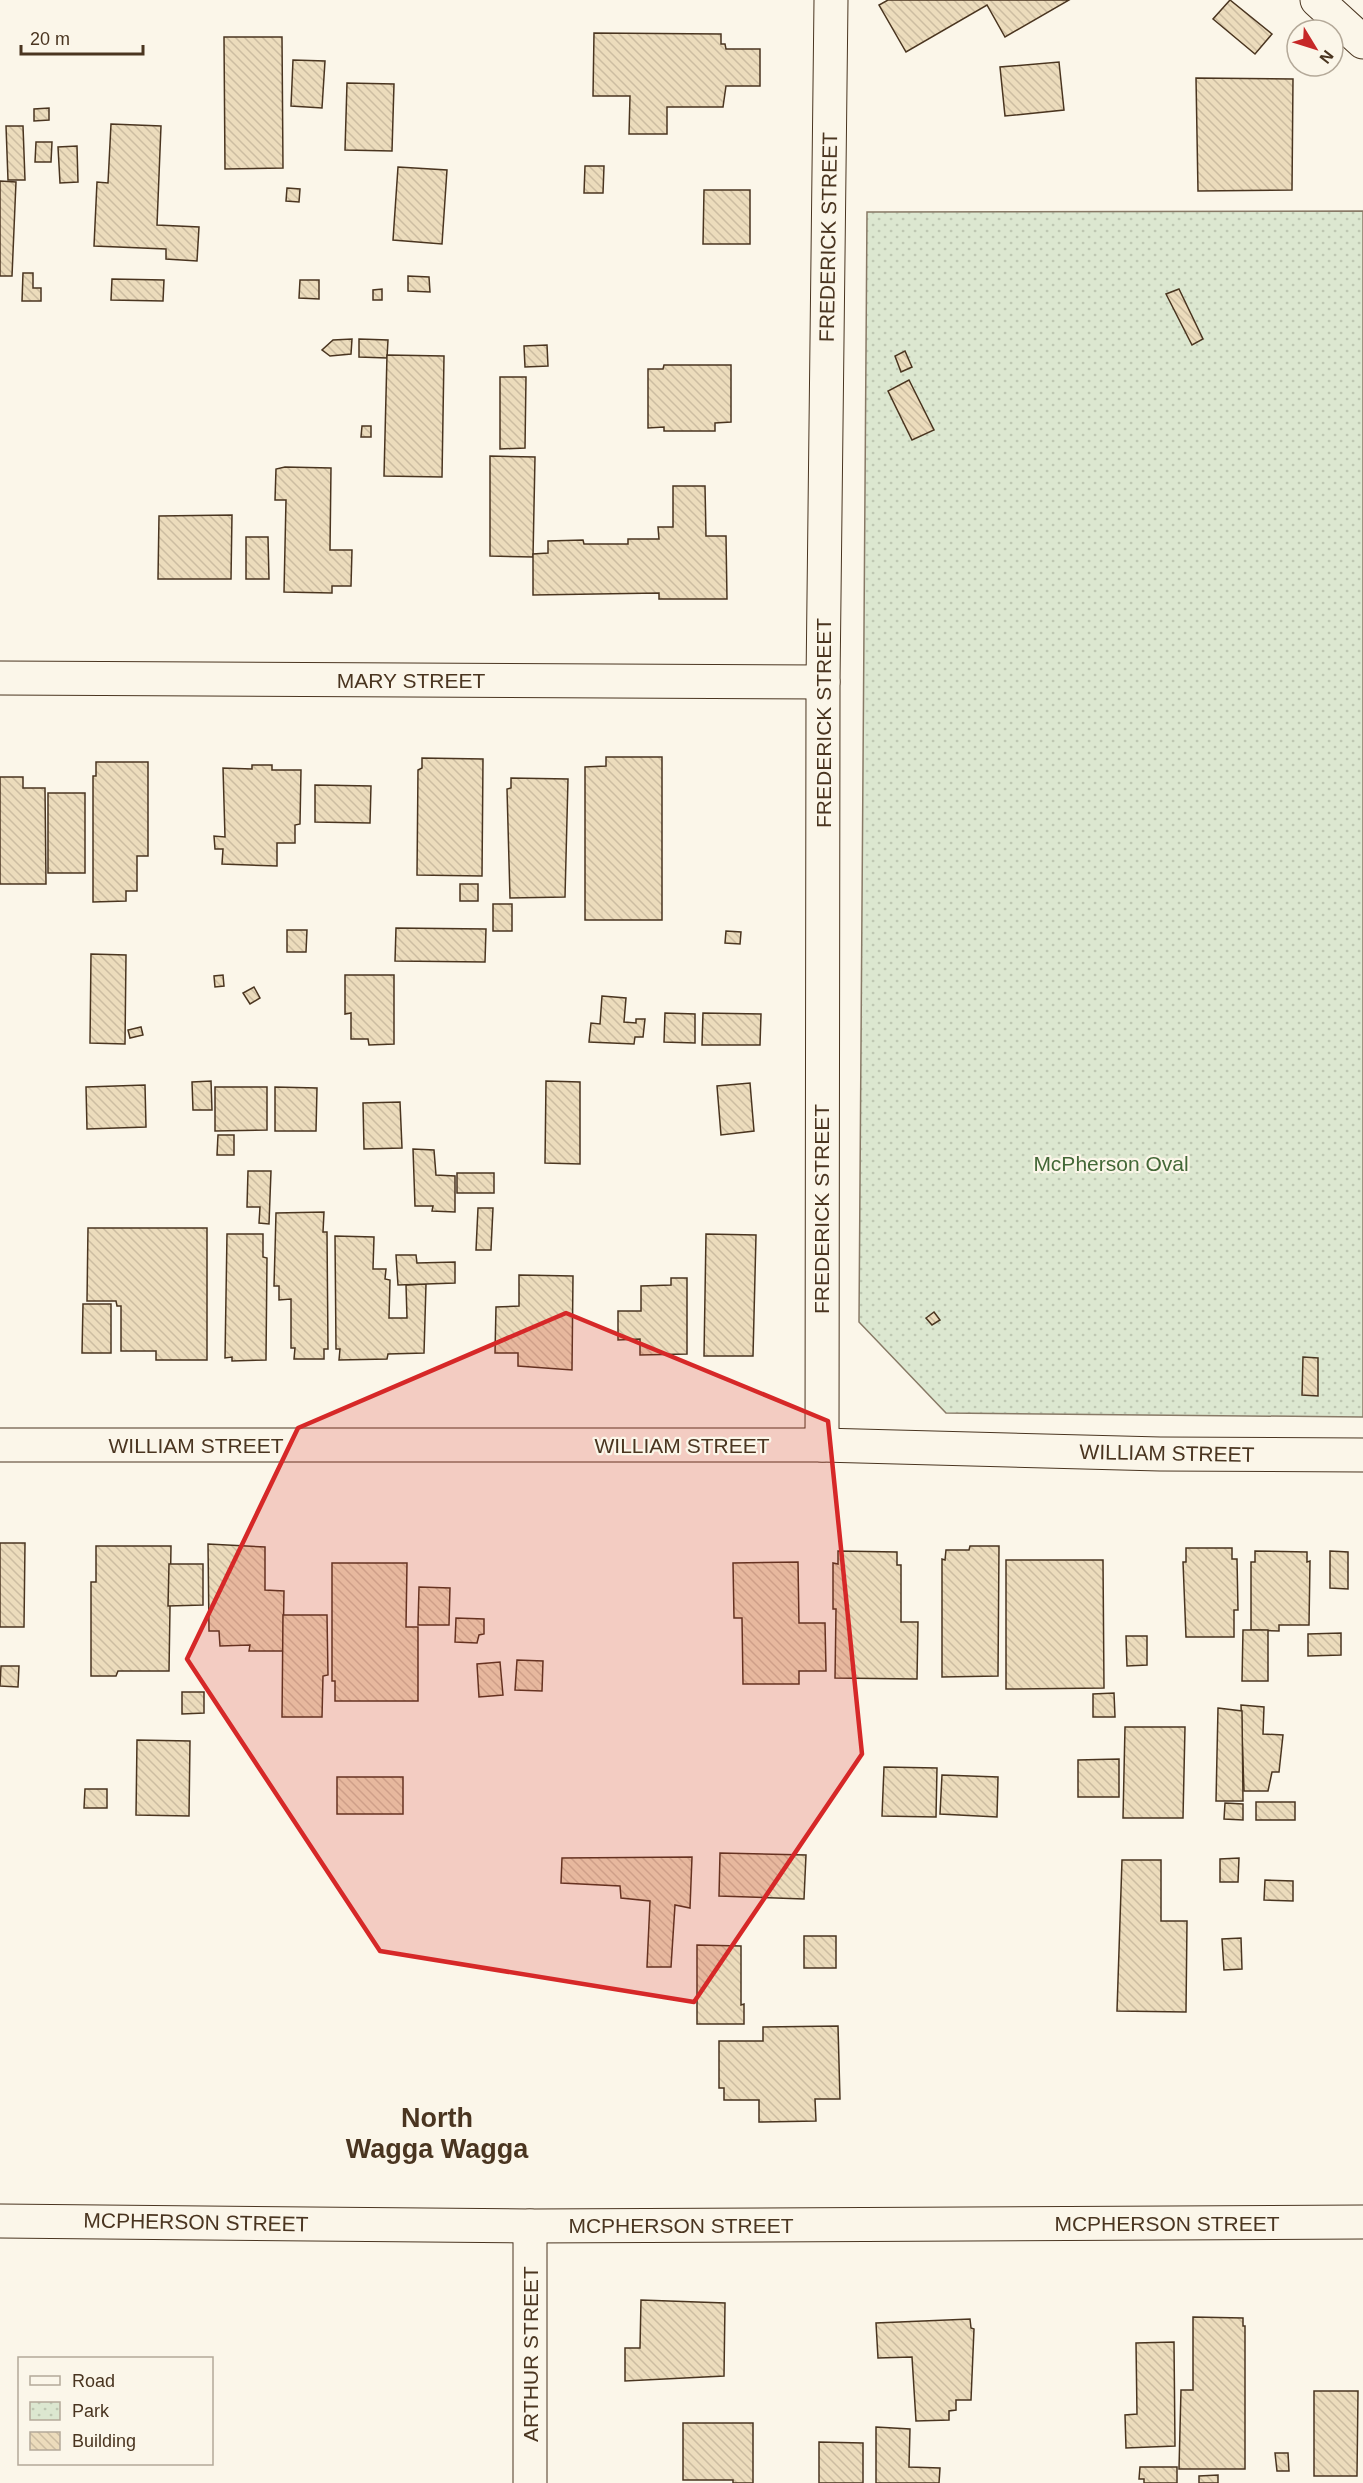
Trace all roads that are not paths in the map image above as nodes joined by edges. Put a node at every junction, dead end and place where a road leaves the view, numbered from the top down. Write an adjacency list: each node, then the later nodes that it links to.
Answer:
1 (831, 0): 5 (street, FREDERICK STREET)
2 (1317, 0): 3 (street)
3 (1363, 42)
4 (0, 678): 5 (street, MARY STREET)
5 (823, 682): 7 (street, FREDERICK STREET)
6 (0, 1445): 7 (street, WILLIAM STREET)
7 (822, 1445): 8 (street, WILLIAM STREET)
8 (1363, 1455)
9 (0, 2221): 11 (street, MCPHERSON STREET)
10 (1363, 2222): 11 (street, MCPHERSON STREET)
11 (530, 2226): 12 (street, ARTHUR STREET)
12 (530, 2483)

